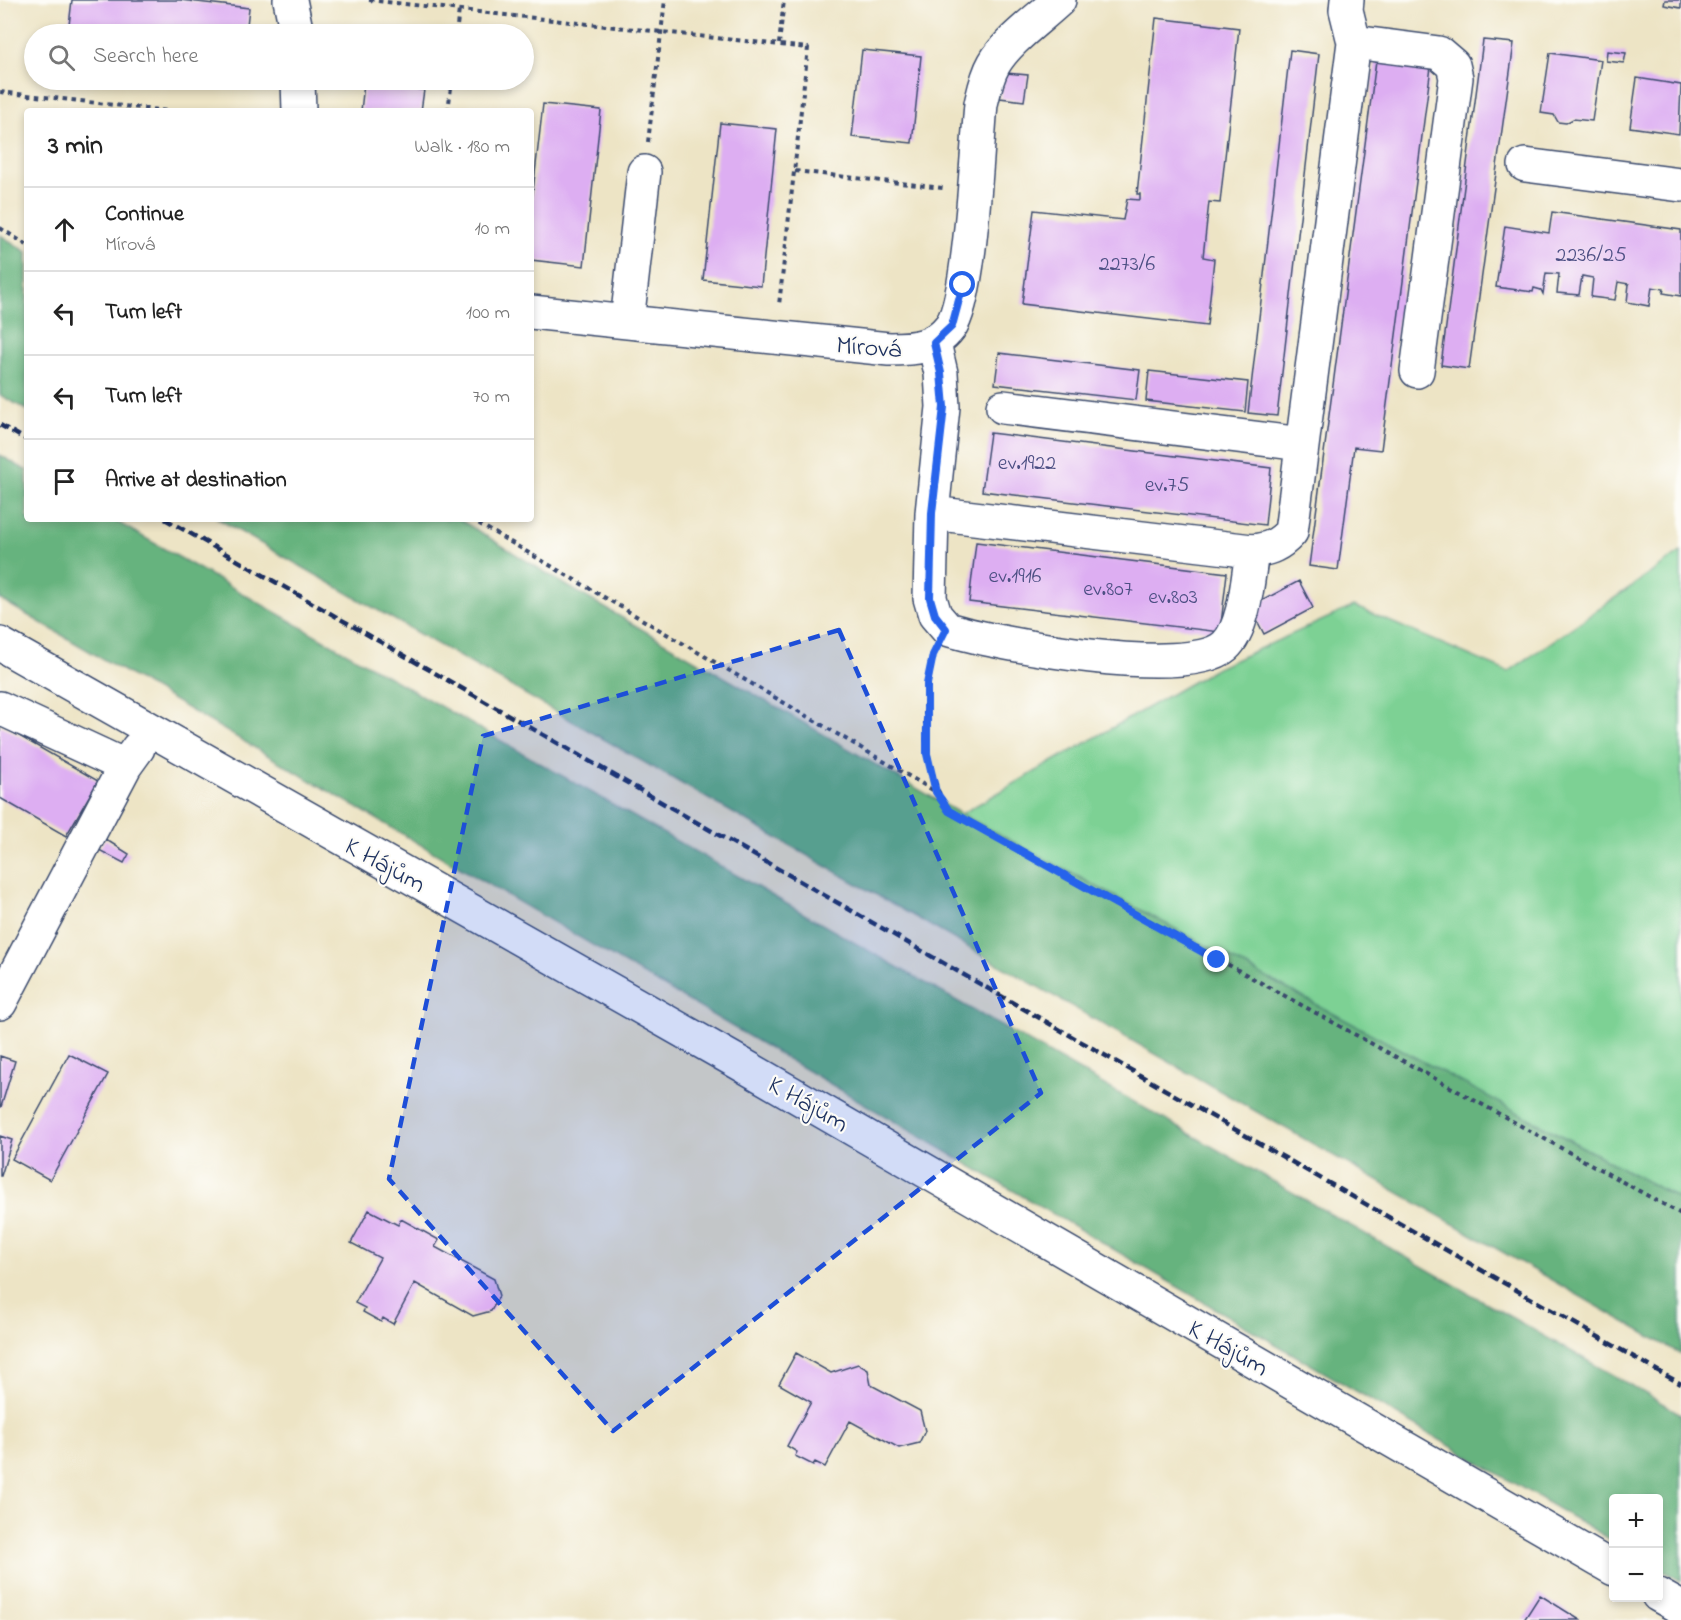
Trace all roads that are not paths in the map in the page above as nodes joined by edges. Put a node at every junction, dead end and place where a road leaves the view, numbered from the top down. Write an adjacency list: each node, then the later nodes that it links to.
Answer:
1 (290, 0): 4 (street)
2 (1059, 0): 13 (street, Mírová)
3 (1347, 0): 5 (street)
4 (295, 24)
5 (1354, 42): 14 (street); 16 (street)
6 (298, 90): 7 (street)
7 (299, 108)
8 (1525, 165): 10 (street)
9 (644, 172): 12 (street)
10 (1681, 185)
11 (534, 312): 12 (street, Mírová)
12 (627, 322): 13 (street, Mírová)
13 (934, 343): 17 (street)
14 (1417, 371)
15 (1003, 407): 16 (street)
16 (1302, 444): 18 (street)
17 (932, 513): 18 (street); 18 (street)
18 (1252, 551)
19 (0, 645): 21 (street, K Hájům)
20 (0, 708): 22 (street)
21 (150, 732): 22 (street); 24 (street, K Hájům)
22 (125, 766): 23 (street)
23 (0, 1003)
24 (1609, 1566)
25 (1663, 1597): 26 (street)
26 (1681, 1608)

